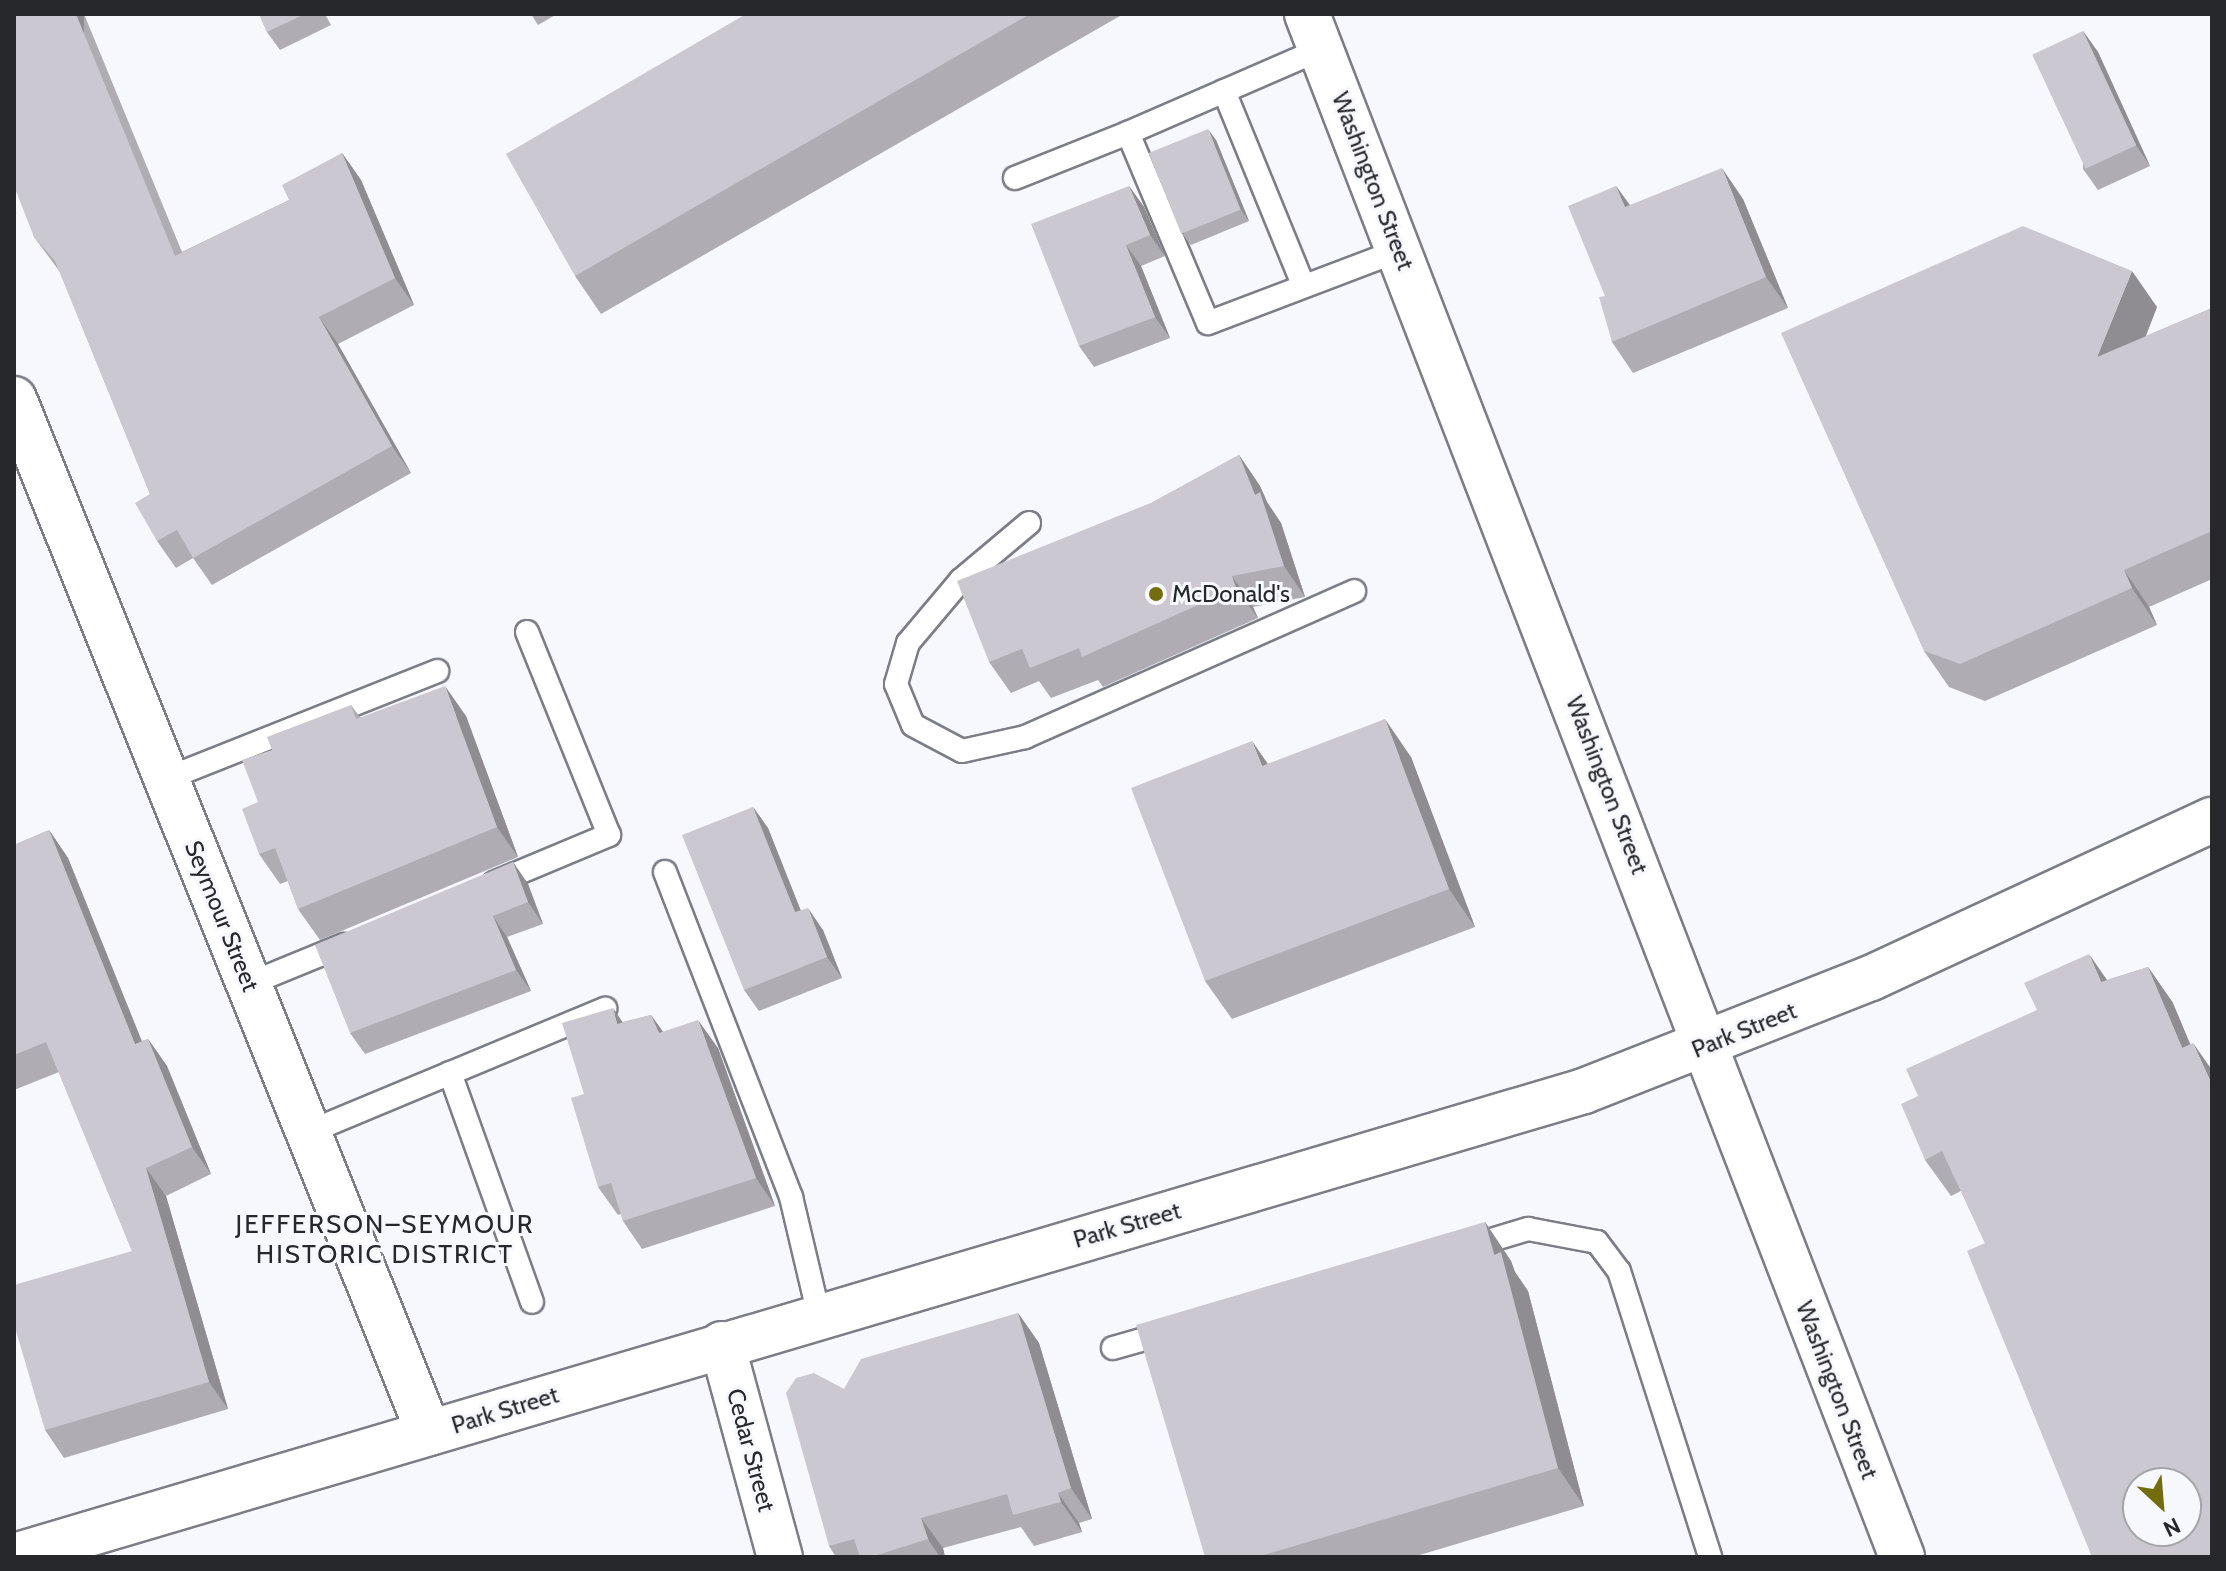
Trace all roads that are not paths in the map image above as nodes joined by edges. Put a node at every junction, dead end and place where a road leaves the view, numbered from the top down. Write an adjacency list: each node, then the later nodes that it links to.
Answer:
1 (1314, 32): 2 (lane); 5 (main road, Washington Street)
2 (1224, 91): 3 (lane); 6 (lane)
3 (1128, 133): 4 (lane); 6 (lane)
4 (1015, 178)
5 (1400, 250): 6 (lane); 19 (main road, Washington Street)
6 (1303, 285)
7 (14, 399): 12 (main road, Seymour Street)
8 (1029, 523): 9 (lane)
9 (1354, 591)
10 (527, 632): 15 (lane)
11 (437, 671): 12 (lane)
12 (166, 779): 17 (main road, Seymour Street)
13 (2212, 820): 19 (main road, Park Street)
14 (665, 872): 24 (lane)
15 (466, 894)
16 (367, 935): 17 (lane)
17 (249, 984): 21 (main road, Seymour Street)
18 (605, 1009): 20 (lane)
19 (1708, 1045): 24 (main road, Park Street); 32 (main road, Washington Street)
20 (450, 1073): 21 (lane); 23 (lane)
21 (309, 1132): 28 (main road, Seymour Street)
22 (1444, 1255): 31 (lane)
23 (532, 1302)
24 (819, 1315): 26 (main road, Park Street)
25 (1189, 1327): 27 (lane)
26 (722, 1344): 28 (main road, Park Street); 30 (main road, Cedar Street)
27 (1113, 1348)
28 (429, 1433): 29 (main road, Park Street)
29 (14, 1556)
30 (780, 1557)
31 (1710, 1557)
32 (1902, 1557)

